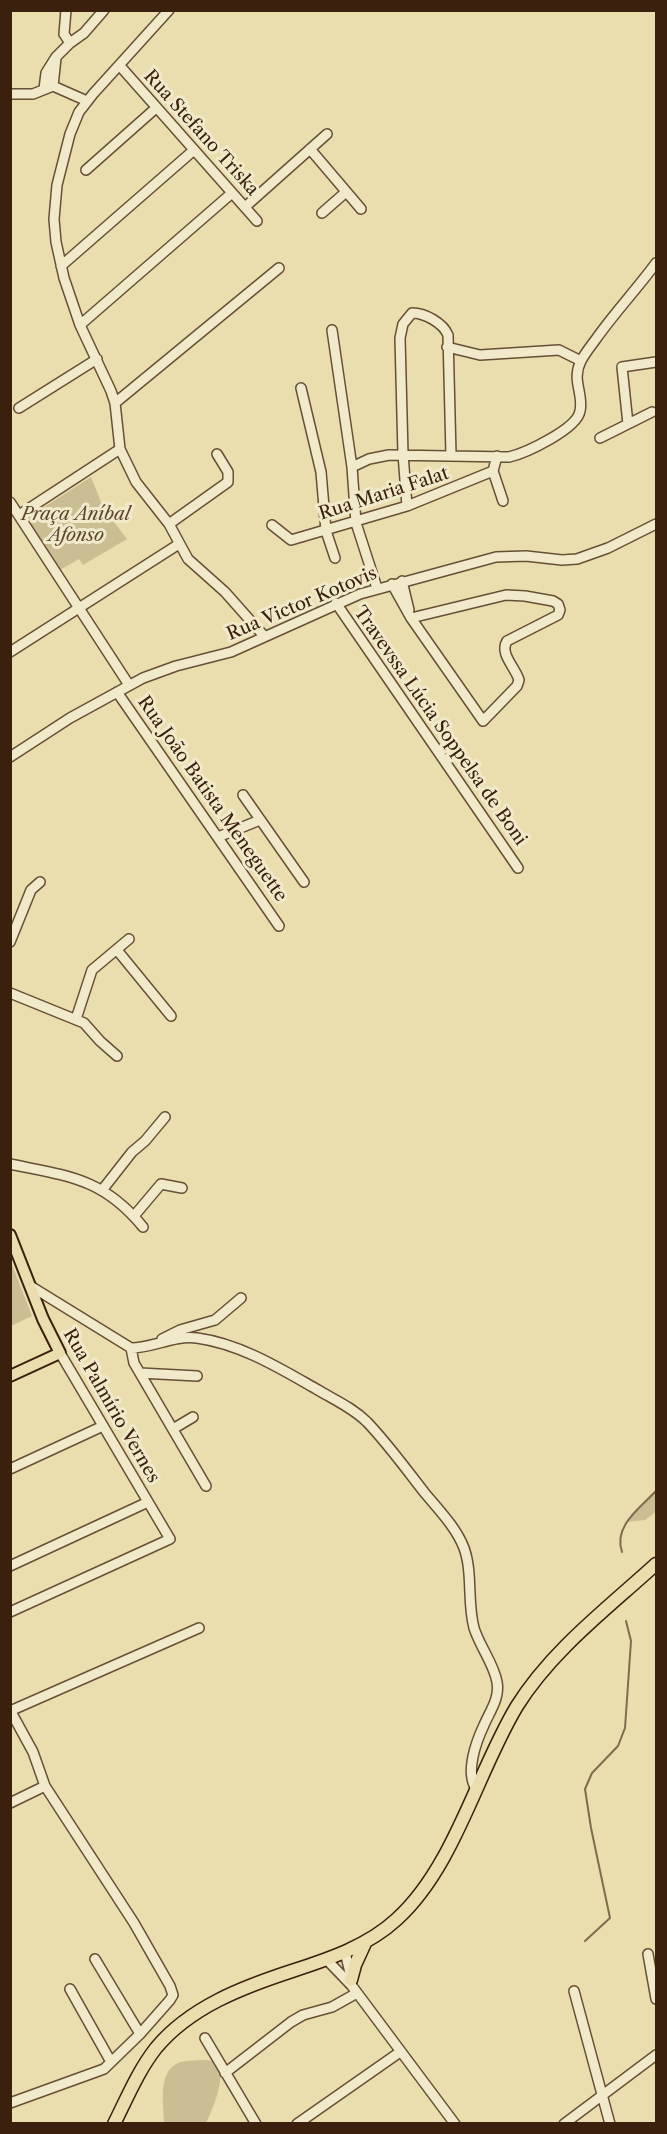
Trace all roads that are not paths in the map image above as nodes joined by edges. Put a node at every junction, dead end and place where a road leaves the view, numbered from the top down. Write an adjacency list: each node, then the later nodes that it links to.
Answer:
1 (66, 10): 4 (street)
2 (104, 10): 4 (street)
3 (169, 10): 5 (street)
4 (70, 43): 6 (street)
5 (120, 66): 8 (street); 9 (street, Rua Stefano Triska)
6 (49, 87): 7 (street); 8 (street)
7 (10, 94)
8 (87, 101): 21 (street)
9 (156, 108): 12 (street, Rua Stefano Triska); 13 (street)
10 (327, 134): 11 (street)
11 (310, 149): 14 (street); 16 (street)
12 (194, 150): 15 (street, Rua Stefano Triska); 21 (street)
13 (86, 170)
14 (346, 192): 17 (street); 18 (street)
15 (232, 193): 16 (street, Rua Stefano Triska); 23 (street)
16 (245, 207): 19 (street, Rua Stefano Triska)
17 (360, 209)
18 (322, 213)
19 (257, 221)
20 (656, 265): 27 (street)
21 (61, 266): 23 (street)
22 (279, 268): 30 (street)
23 (80, 325): 26 (street)
24 (332, 330): 40 (street)
25 (447, 347): 27 (street); 37 (street); 38 (street)
26 (97, 359): 30 (street); 31 (street)
27 (581, 361): 39 (street)
28 (657, 362): 33 (street)
29 (301, 388): 50 (street)
30 (115, 403): 35 (street)
31 (19, 408)
32 (652, 412): 33 (street)
33 (628, 424): 34 (street)
34 (600, 438)
35 (120, 449): 45 (street); 47 (street)
36 (217, 454): 47 (street)
37 (403, 454): 38 (street); 40 (street); 44 (street)
38 (451, 455): 39 (street)
39 (496, 456): 41 (street)
40 (352, 467): 46 (street)
41 (493, 471): 42 (street); 44 (street, Rua Maria Falat)
42 (503, 501)
43 (10, 502): 45 (street)
44 (408, 506): 46 (street, Rua Maria Falat)
45 (19, 515): 56 (street)
46 (356, 522): 50 (street, Rua Maria Falat); 54 (street)
47 (169, 524): 51 (street)
48 (657, 524): 53 (street, Rua Victor Kotovis)
49 (272, 525): 50 (street, Rua Maria Falat)
50 (326, 531): 52 (street)
51 (179, 544): 56 (street); 58 (street)
52 (335, 558)
53 (397, 583): 54 (street, Rua Victor Kotovis); 57 (street)
54 (377, 588): 55 (street, Rua Victor Kotovis)
55 (336, 603): 58 (street, Rua Victor Kotovis); 66 (street, Travevssa Lúcia Soppelsa de Boni)
56 (79, 608): 59 (street); 60 (street)
57 (411, 618): 57 (street)
58 (264, 636): 60 (street, Rua Victor Kotovis)
59 (10, 652)
60 (129, 685): 61 (street, Rua Victor Kotovis)
61 (117, 692): 62 (street, Rua Victor Kotovis); 65 (street, Rua João Batista Meneguette)
62 (10, 757)
63 (243, 795): 64 (street)
64 (260, 820): 65 (street); 68 (street)
65 (218, 837): 69 (street, Rua João Batista Meneguette)
66 (518, 868)
67 (40, 882): 71 (street)
68 (304, 882)
69 (279, 926)
70 (129, 939): 72 (street)
71 (10, 942)
72 (117, 950): 74 (street); 75 (street)
73 (10, 993): 75 (street)
74 (171, 1016)
75 (76, 1019): 76 (street)
76 (117, 1056)
77 (165, 1117): 80 (street)
78 (10, 1164): 80 (street)
79 (182, 1188): 81 (street)
80 (104, 1190): 81 (street)
81 (134, 1216): 82 (street)
82 (143, 1227)
83 (10, 1235): 84 (main road, Rua Palmírio Vernes)
84 (32, 1287): 87 (street); 88 (main road, Rua Palmírio Vernes)
85 (241, 1298): 86 (street)
86 (150, 1346): 87 (street); 104 (street)
87 (130, 1348): 89 (street)
88 (60, 1353): 90 (main road); 93 (street, Rua Palmírio Vernes)
89 (140, 1373): 91 (street); 94 (street)
90 (10, 1376)
91 (197, 1376)
92 (193, 1417): 94 (street)
93 (103, 1426): 95 (street); 97 (street, Rua Palmírio Vernes)
94 (173, 1429): 96 (street)
95 (10, 1469)
96 (206, 1486)
97 (148, 1502): 99 (street); 100 (street, Rua Palmírio Vernes)
98 (657, 1564): 104 (highway)
99 (10, 1566)
100 (10, 1612)
101 (199, 1628): 102 (street)
102 (11, 1711): 103 (street)
103 (45, 1786): 105 (street); 115 (street)
104 (476, 1789): 106 (highway)
105 (10, 1803)
106 (366, 1941): 107 (highway); 111 (highway)
107 (345, 1952): 110 (highway); 111 (street)
108 (648, 1954): 114 (street)
109 (95, 1959): 115 (street)
110 (327, 1960): 111 (street); 124 (highway)
111 (354, 1986): 117 (street); 120 (street)
112 (70, 1989): 119 (street)
113 (574, 1991): 121 (street)
114 (657, 1999)
115 (140, 2034): 119 (street)
116 (205, 2038): 120 (street)
117 (400, 2052): 123 (street); 126 (street)
118 (657, 2055): 121 (street)
119 (111, 2062): 122 (street)
120 (225, 2073): 125 (street)
121 (602, 2097): 127 (street); 128 (street)
122 (10, 2103)
123 (453, 2123)
124 (114, 2124)
125 (256, 2124)
126 (297, 2124)
127 (564, 2124)
128 (610, 2124)

